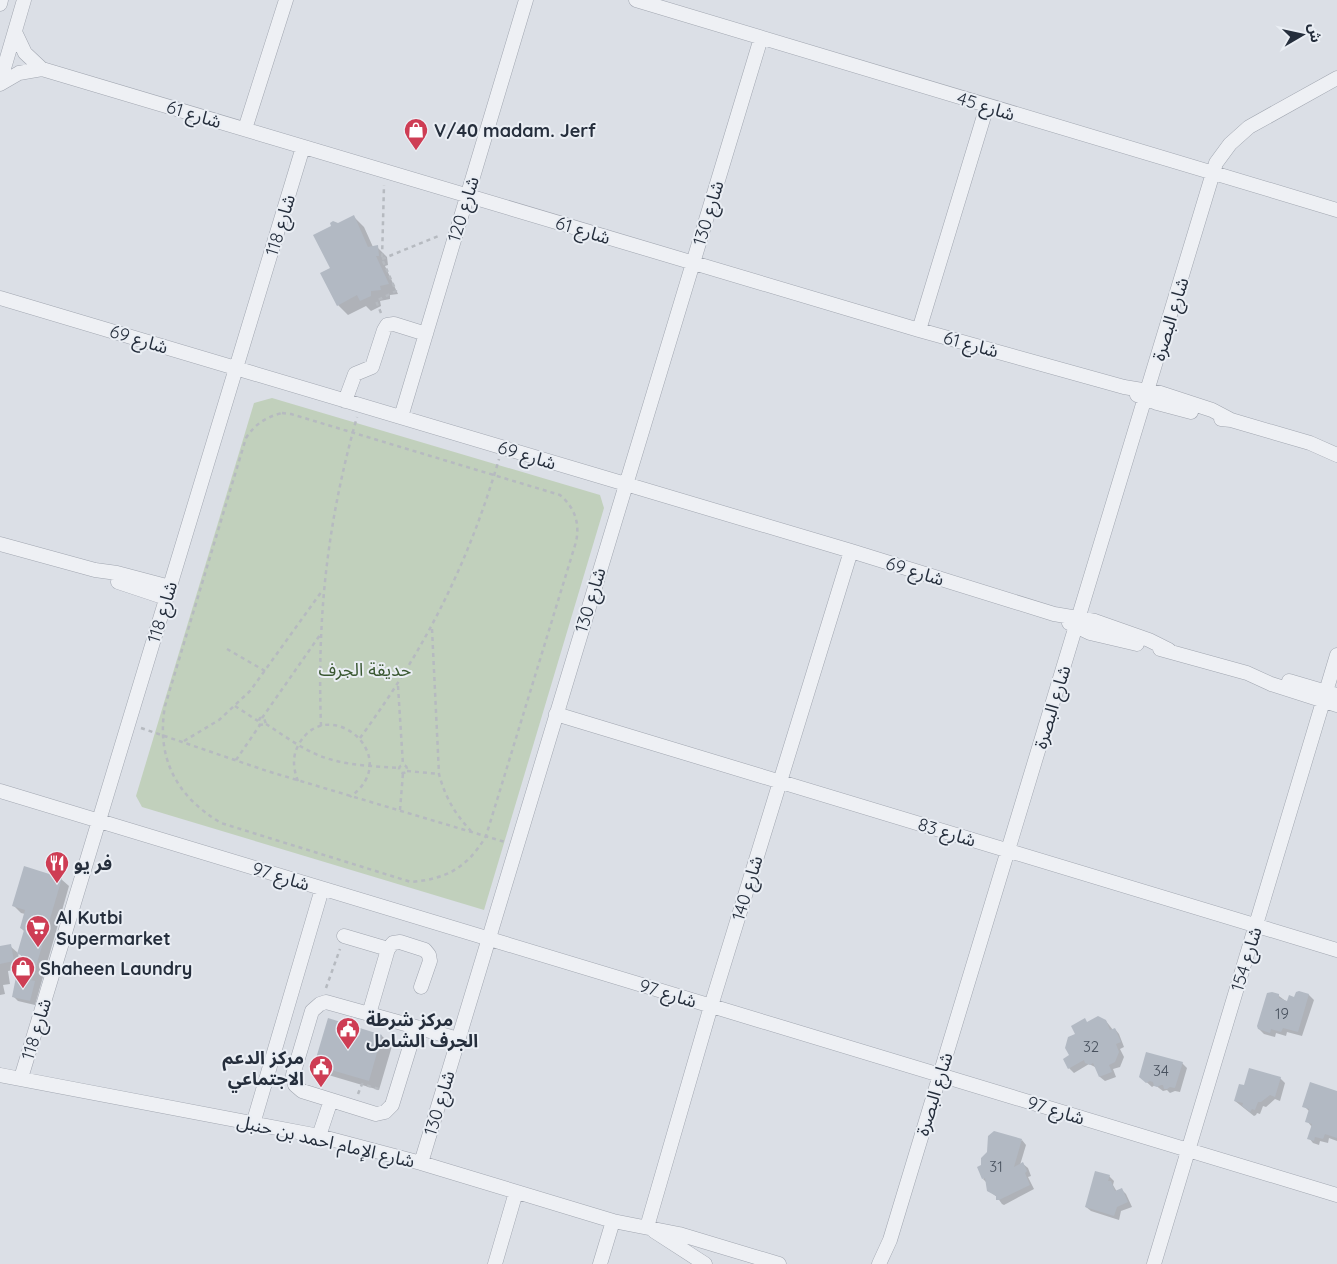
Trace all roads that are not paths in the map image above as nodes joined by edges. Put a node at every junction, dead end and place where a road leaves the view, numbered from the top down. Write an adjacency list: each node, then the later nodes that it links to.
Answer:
1 (1, 0): 6 (street)
2 (24, 0): 7 (street)
3 (286, 0): 13 (street)
4 (526, 0): 16 (street, شارع 120)
5 (636, 0): 8 (street, شارع 45)
6 (0, 4)
7 (15, 32): 9 (street, شارع 61); 11 (street)
8 (760, 38): 12 (street, شارع 45); 18 (street, شارع 130)
9 (42, 69): 11 (street, شارع 61); 13 (street, شارع 61)
10 (1337, 78): 15 (street, شارع البصرة)
11 (0, 83)
12 (987, 106): 15 (street, شارع 45); 20 (street)
13 (245, 129): 14 (street, شارع 61)
14 (304, 146): 16 (street, شارع 61); 22 (street, شارع 118)
15 (1214, 173): 17 (street, شارع 45); 23 (street, شارع البصرة)
16 (467, 195): 18 (street, شارع 61); 21 (street, شارع 120)
17 (1337, 210)
18 (692, 263): 20 (street, شارع 61); 29 (street, شارع 130)
19 (0, 298): 22 (street, شارع 69)
20 (920, 330): 23 (street, شارع 61)
21 (426, 334): 24 (street); 25 (street, شارع 120)
22 (236, 368): 24 (street, شارع 69); 32 (street, شارع 118)
23 (1147, 394): 26 (street, شارع 61); 33 (street, شارع البصرة)
24 (346, 401): 25 (street, شارع 69)
25 (401, 417): 29 (street, شارع 69)
26 (1310, 443): 27 (street, شارع 61); 28 (street, شارع 61)
27 (1337, 446)
28 (1337, 454)
29 (626, 484): 31 (street, شارع 69); 37 (street, شارع 130)
30 (0, 544): 32 (street)
31 (851, 551): 33 (street, شارع 69); 38 (street, شارع 140)
32 (168, 592): 40 (street, شارع 118)
33 (1078, 622): 35 (street, شارع 69); 41 (street, شارع البصرة)
34 (1337, 655): 35 (street, شارع 154)
35 (1329, 696): 36 (street, شارع 69); 43 (street, شارع 154)
36 (1337, 705)
37 (556, 714): 38 (street, شارع 83); 45 (street, شارع 130)
38 (780, 782): 41 (street, شارع 83); 49 (street, شارع 140)
39 (0, 791): 40 (street, شارع 97)
40 (99, 821): 42 (street, شارع 97); 55 (street, شارع 118)
41 (1008, 851): 43 (street, شارع 83); 54 (street, شارع البصرة)
42 (322, 889): 45 (street, شارع 97); 57 (street)
43 (1256, 926): 47 (street, شارع 83); 59 (street, شارع 154)
44 (344, 936): 46 (street)
45 (488, 940): 49 (street, شارع 97); 52 (street, شارع 130)
46 (388, 949): 48 (street); 50 (street)
47 (1337, 950)
48 (422, 987)
49 (711, 1006): 54 (street, شارع 97); 64 (street, شارع 140)
50 (369, 1014): 51 (street); 56 (street)
51 (416, 1027): 52 (street); 56 (street)
52 (458, 1039): 60 (street, شارع 130)
53 (0, 1075): 55 (street, شارع الإمام احمد بن حنبل)
54 (940, 1075): 59 (street, شارع 97); 65 (street, شارع البصرة)
55 (21, 1078): 57 (street, شارع الإمام احمد بن حنبل)
56 (331, 1100): 58 (street)
57 (254, 1124): 58 (street, شارع الإمام احمد بن حنبل)
58 (319, 1136): 60 (street, شارع الإمام احمد بن حنبل)
59 (1188, 1150): 62 (street, شارع 97); 72 (street, شارع 154)
60 (420, 1163): 61 (street, شارع الإمام احمد بن حنبل)
61 (516, 1192): 63 (street, شارع الإمام احمد بن حنبل); 66 (street)
62 (1337, 1195)
63 (613, 1221): 64 (street, شارع الإمام احمد بن حنبل); 67 (street)
64 (647, 1227): 68 (street, شارع الإمام احمد بن حنبل); 69 (street, شارع الإمام احمد بن حنبل)
65 (890, 1240): 70 (street, شارع البصرة); 71 (street, شارع البصرة)
66 (495, 1264)
67 (600, 1264)
68 (705, 1264)
69 (779, 1264)
70 (879, 1264)
71 (892, 1264)
72 (1154, 1264)

